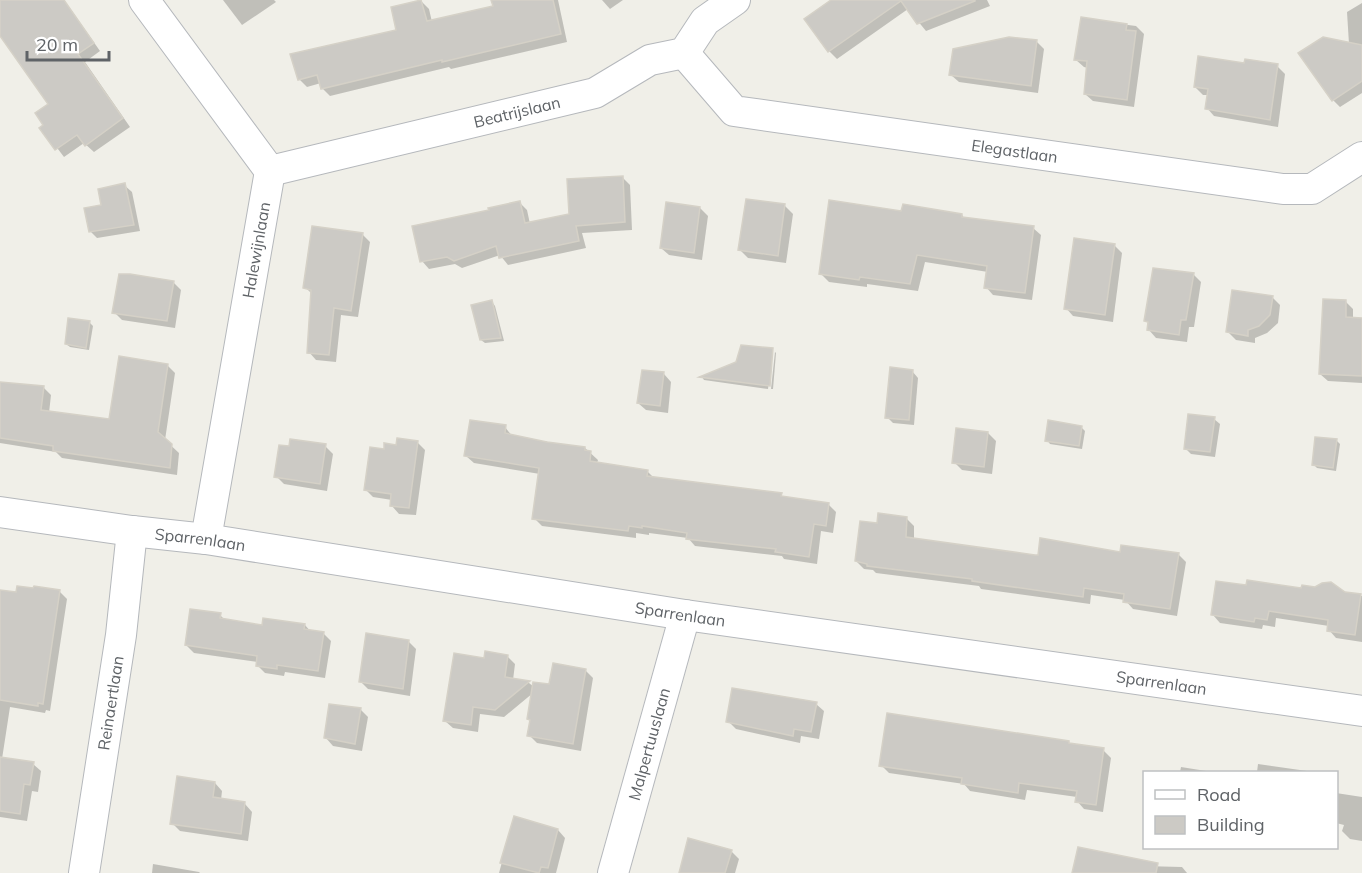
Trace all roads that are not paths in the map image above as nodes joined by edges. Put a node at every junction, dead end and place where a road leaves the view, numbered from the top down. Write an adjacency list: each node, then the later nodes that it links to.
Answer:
1 (144, 0): 5 (street)
2 (735, 0): 3 (street)
3 (684, 53): 4 (street, Elegastlaan); 5 (street, Beatrijslaan)
4 (1362, 157)
5 (270, 171): 8 (street, Halewijnlaan)
6 (0, 512): 7 (street, Sparrenlaan)
7 (132, 531): 8 (street, Sparrenlaan); 11 (street, Reinaertlaan)
8 (206, 538): 9 (street, Sparrenlaan)
9 (685, 615): 10 (street, Sparrenlaan); 12 (street, Malpertuuslaan)
10 (1362, 711)
11 (84, 873)
12 (613, 873)

